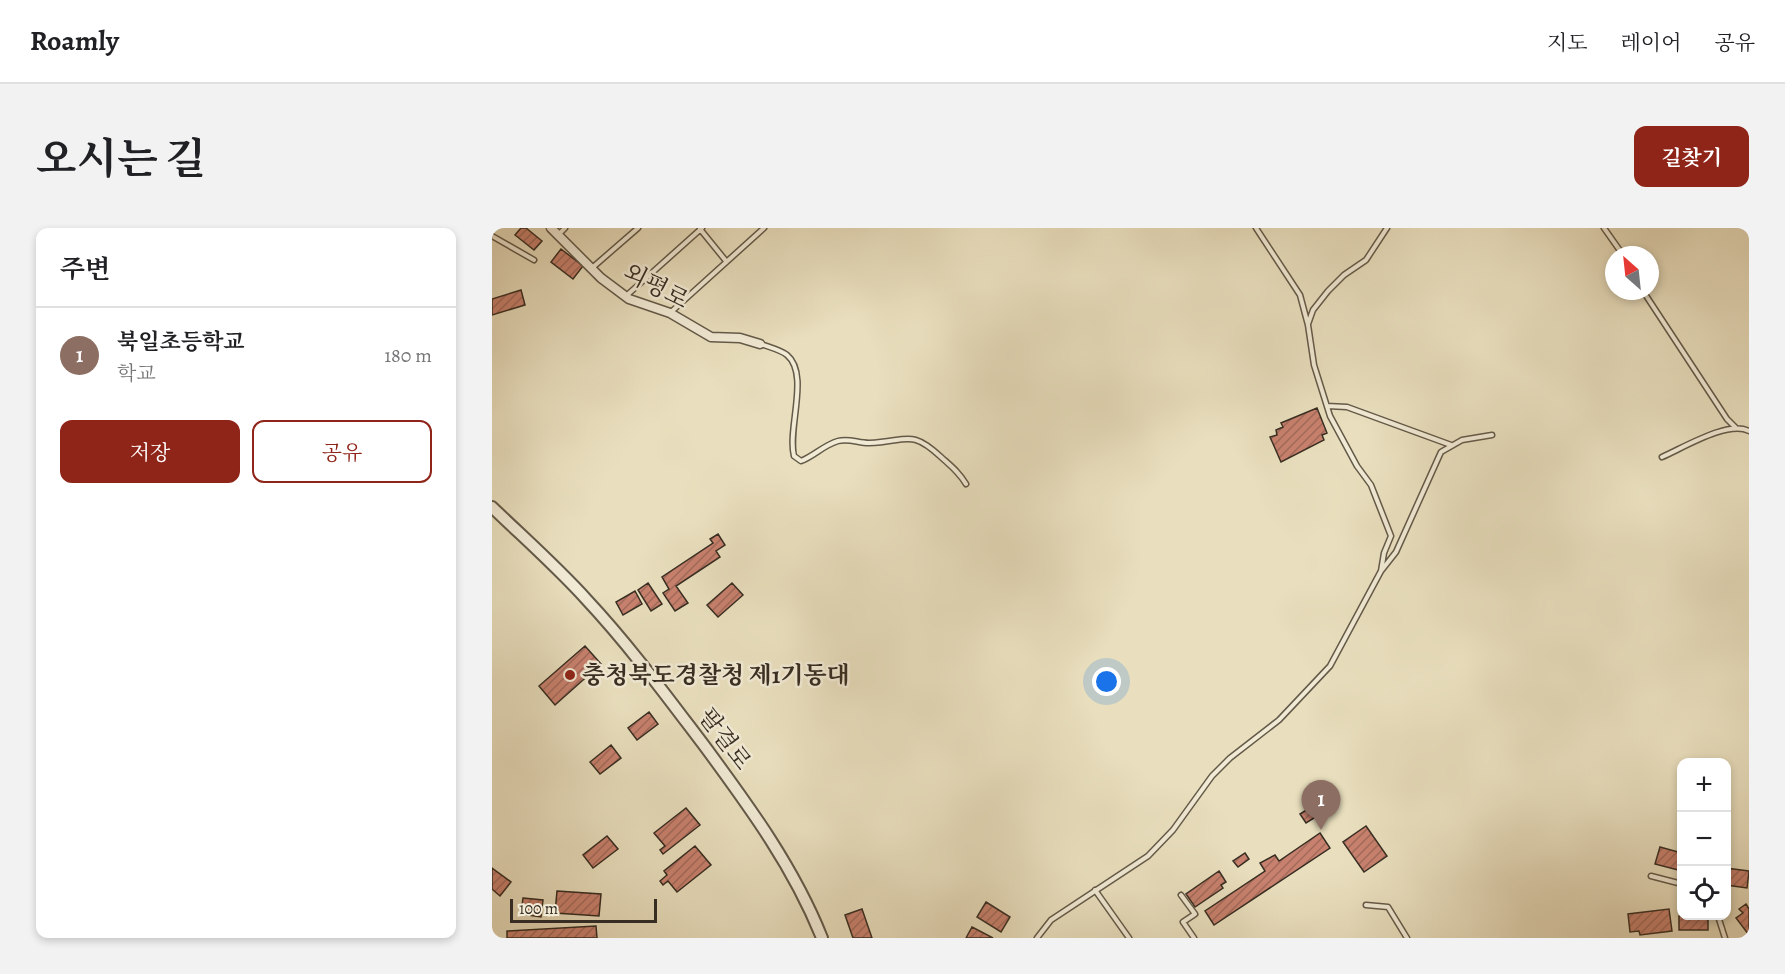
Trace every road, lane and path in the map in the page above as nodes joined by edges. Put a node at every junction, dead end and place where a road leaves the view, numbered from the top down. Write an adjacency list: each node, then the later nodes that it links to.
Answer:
1 (551, 228): 10 (street, 외평로)
2 (566, 228): 10 (lane)
3 (638, 228): 14 (lane)
4 (764, 228): 13 (lane)
5 (1256, 228): 18 (lane)
6 (1387, 228): 18 (lane)
7 (1604, 228): 11 (lane)
8 (700, 229): 13 (lane); 15 (lane)
9 (492, 236): 12 (lane)
10 (557, 236): 14 (street, 외평로)
11 (1617, 246)
12 (534, 260)
13 (726, 261): 17 (lane)
14 (591, 269): 15 (street, 외평로)
15 (625, 296): 17 (street, 외평로)
16 (1649, 300): 21 (lane)
17 (670, 313): 19 (street, 외평로)
18 (1308, 325): 20 (lane)
19 (760, 344): 26 (lane)
20 (1327, 406): 24 (lane); 28 (lane)
21 (1735, 427): 22 (lane); 25 (lane)
22 (1749, 430)
23 (1492, 435): 24 (lane)
24 (1451, 445): 28 (lane)
25 (1662, 457)
26 (966, 484)
27 (492, 507): 35 (street, 팔결로)
28 (1381, 571): 31 (lane)
29 (1651, 876): 30 (lane)
30 (1677, 883)
31 (1095, 890): 36 (lane); 37 (lane)
32 (1181, 894): 38 (lane)
33 (1366, 905): 39 (lane)
34 (1720, 920): 40 (lane)
35 (822, 938)
36 (1036, 938)
37 (1129, 938)
38 (1194, 938)
39 (1407, 938)
40 (1725, 938)

